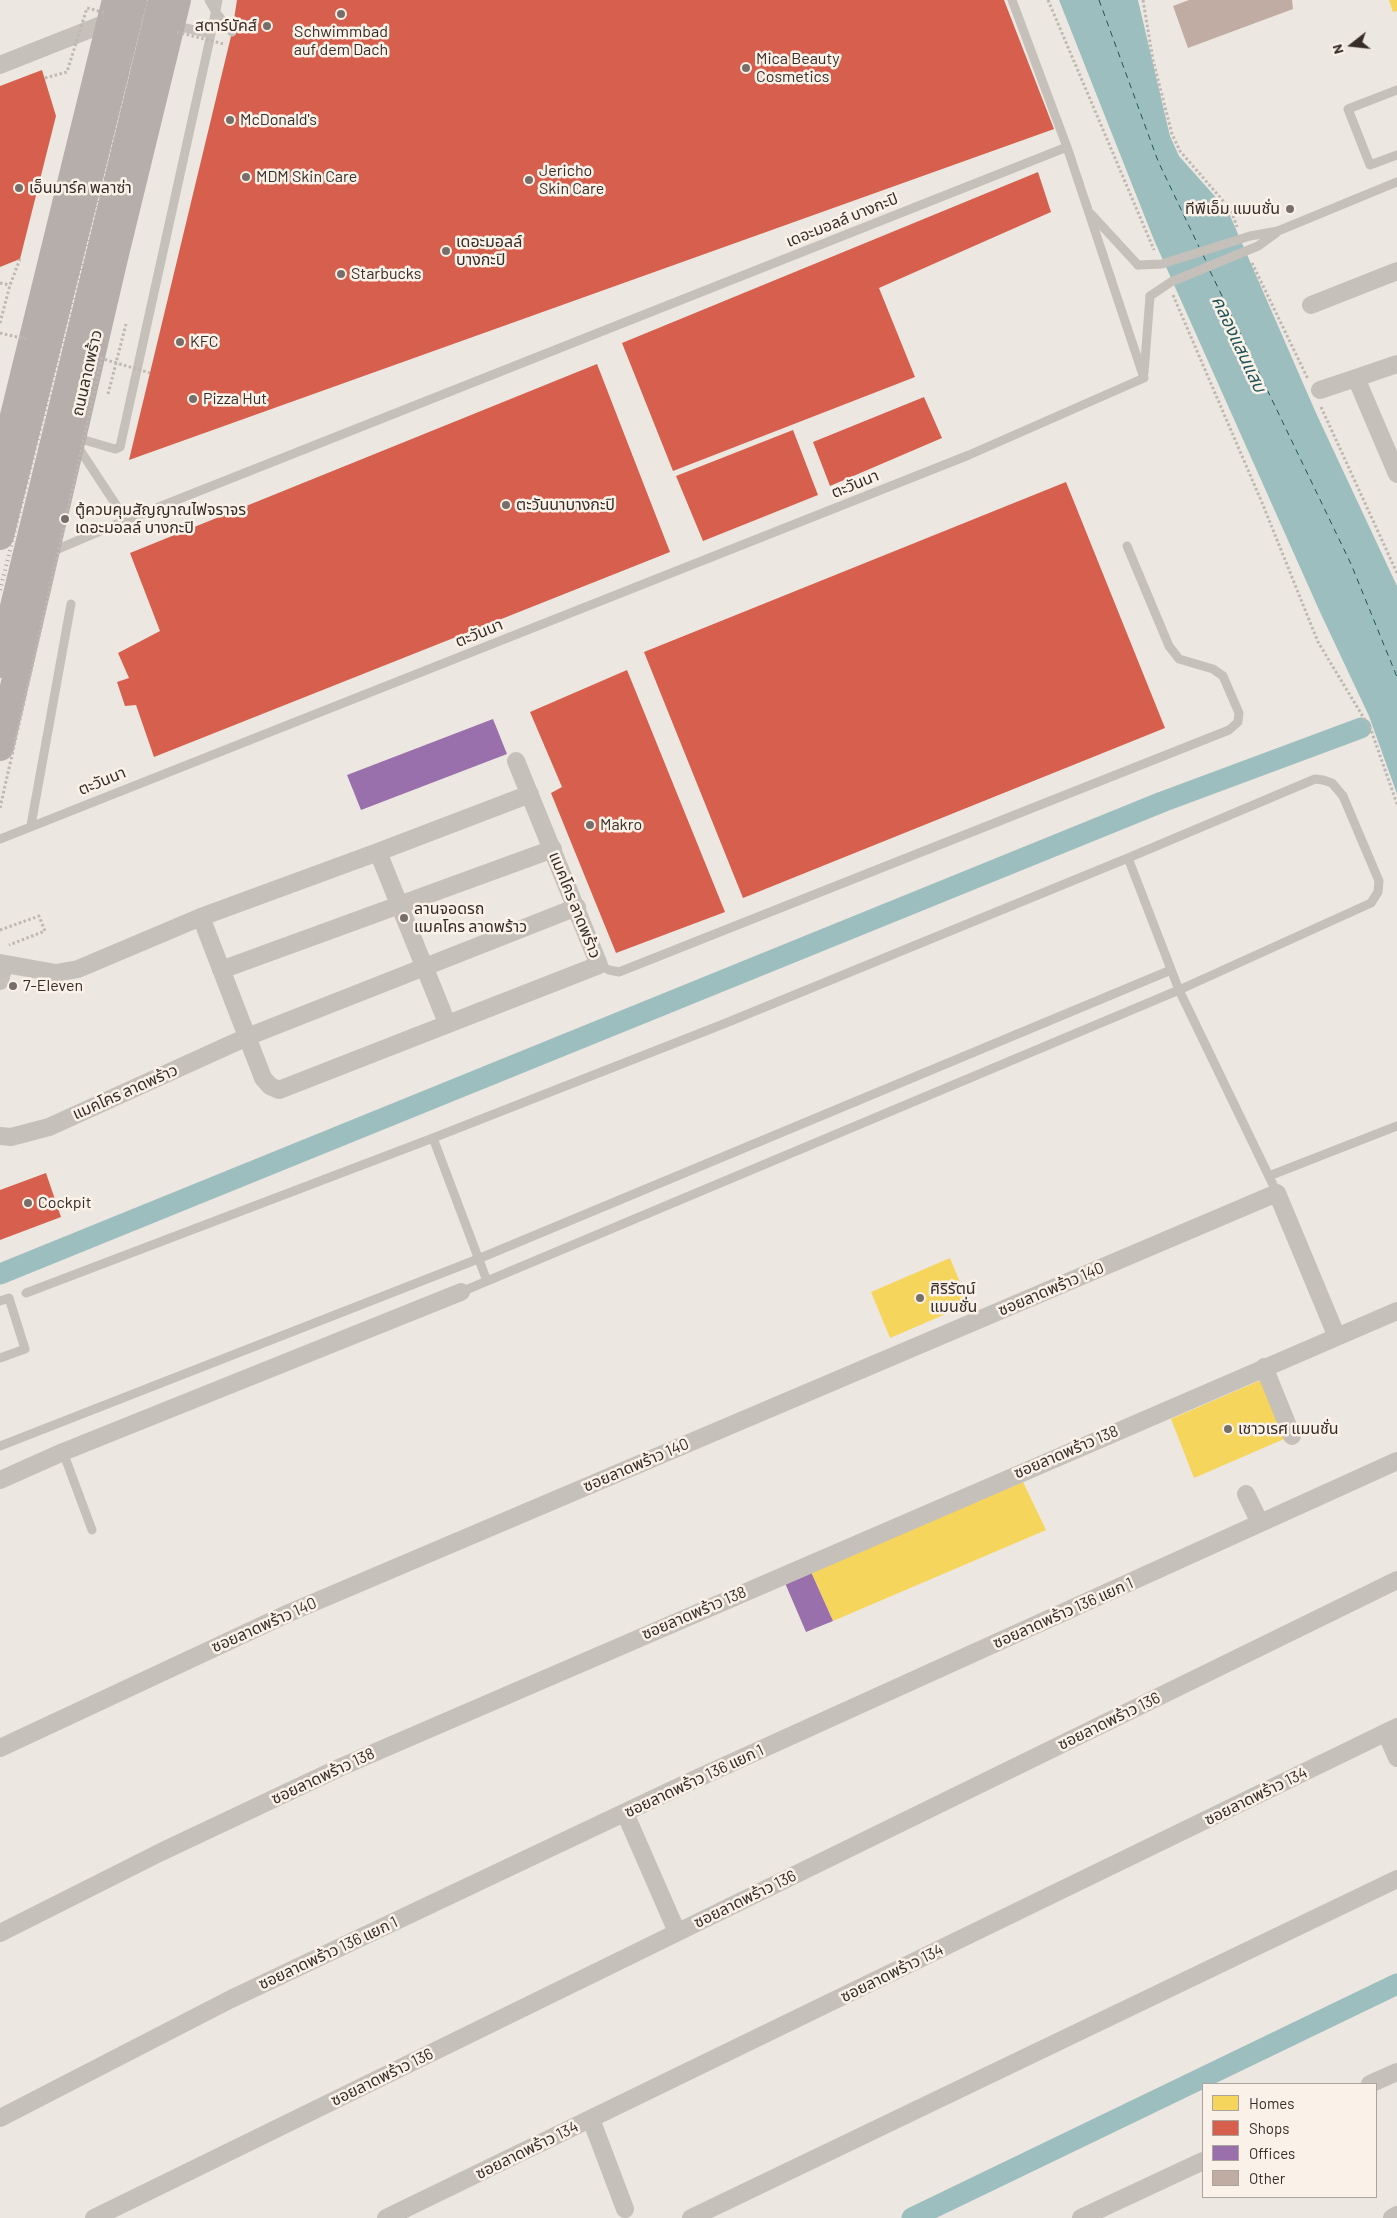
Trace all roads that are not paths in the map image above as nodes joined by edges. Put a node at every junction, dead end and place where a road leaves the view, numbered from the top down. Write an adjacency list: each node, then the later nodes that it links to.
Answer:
1 (133, 0): 28 (main road, bridge)
2 (209, 0): 7 (lane, bridge)
3 (218, 0): 8 (lane)
4 (1012, 0): 11 (lane)
5 (170, 8): 8 (lane); 23 (main road, ถนนลาดพร้าว); 32 (main road, bridge)
6 (113, 11): 9 (street); 22 (main road)
7 (232, 32)
8 (211, 34): 23 (lane)
9 (0, 65)
10 (1397, 90): 12 (lane)
11 (1067, 147): 14 (lane); 27 (lane, เดอะมอลล์ บางกะปิ)
12 (1397, 154)
13 (1397, 182): 15 (lane)
14 (1088, 210): 15 (lane, bridge); 19 (lane)
15 (1278, 231): 19 (lane, bridge)
16 (1397, 271): 17 (street)
17 (1312, 305)
18 (1397, 364): 20 (street)
19 (1144, 378): 36 (lane, ตะวันนา)
20 (1356, 378): 21 (street); 24 (street)
21 (1316, 392)
22 (15, 416): 23 (main road); 25 (main road)
23 (73, 432): 25 (main road); 27 (lane); 30 (main road, ถนนลาดพร้าว)
24 (1394, 456): 26 (street)
25 (3, 462)
26 (1397, 474)
27 (126, 520): 30 (lane, เดอะมอลล์ บางกะปิ)
28 (0, 536)
29 (1127, 546): 45 (lane)
30 (44, 554): 33 (main road, ถนนลาดพร้าว)
31 (71, 604): 36 (lane)
32 (0, 664)
33 (0, 747)
34 (516, 762): 35 (street, แมคโคร ลาดพร้าว)
35 (530, 794): 38 (street, แมคโคร ลาดพร้าว); 39 (street)
36 (32, 825): 37 (lane, ตะวันนา)
37 (0, 839)
38 (553, 849): 41 (street); 42 (street, แมคโคร ลาดพร้าว)
39 (378, 852): 41 (street); 43 (street)
40 (1128, 858): 48 (lane); 49 (lane); 54 (lane)
41 (400, 905): 46 (street); 47 (street)
42 (577, 907): 45 (street, แมคโคร ลาดพร้าว); 46 (street)
43 (201, 917): 44 (street); 47 (street, แมคโคร ลาดพร้าว)
44 (1, 964)
45 (599, 965): 50 (street, แมคโคร ลาดพร้าว)
46 (424, 966): 50 (street); 51 (street)
47 (221, 970): 51 (street, แมคโคร ลาดพร้าว)
48 (1171, 970): 49 (lane); 57 (lane)
49 (1179, 990): 55 (lane); 58 (lane)
50 (447, 1023): 51 (street, แมคโคร ลาดพร้าว)
51 (247, 1037): 53 (street, แมคโคร ลาดพร้าว)
52 (1397, 1126): 55 (lane)
53 (0, 1136)
54 (433, 1138): 57 (lane); 60 (lane)
55 (1268, 1176): 56 (lane)
56 (1277, 1193): 63 (street); 76 (street, ซอยลาดพร้าว 140)
57 (478, 1259): 58 (lane); 67 (lane)
58 (486, 1281): 59 (lane)
59 (461, 1292): 68 (street)
60 (26, 1293)
61 (0, 1301): 64 (lane)
62 (1397, 1311): 63 (street, ซอยลาดพร้าว 138)
63 (1337, 1337): 65 (street, ซอยลาดพร้าว 138)
64 (0, 1358)
65 (1264, 1367): 66 (street); 81 (street, ซอยลาดพร้าว 138)
66 (1292, 1436)
67 (0, 1446)
68 (63, 1452): 70 (street); 73 (lane)
69 (1397, 1461): 72 (street, ซอยลาดพร้าว 136 แยก 1)
70 (0, 1480)
71 (1246, 1494): 72 (street)
72 (1260, 1523): 78 (street, ซอยลาดพร้าว 136 แยก 1)
73 (92, 1530)
74 (1397, 1580): 80 (street, ซอยลาดพร้าว 136)
75 (1391, 1730): 77 (street); 85 (street, ซอยลาดพร้าว 134)
76 (0, 1748)
77 (1397, 1758)
78 (625, 1813): 80 (street); 84 (street, ซอยลาดพร้าว 136 แยก 1)
79 (1397, 1879): 91 (street)
80 (677, 1932): 89 (street, ซอยลาดพร้าว 136)
81 (0, 1934)
82 (1397, 2072): 83 (street)
83 (1372, 2083)
84 (0, 2118)
85 (591, 2119): 87 (street); 90 (street, ซอยลาดพร้าว 134)
86 (1202, 2161): 92 (street)
87 (625, 2209)
88 (1397, 2215): 93 (street)
89 (94, 2218)
90 (386, 2218)
91 (691, 2218)
92 (1080, 2218)
93 (1392, 2218)

